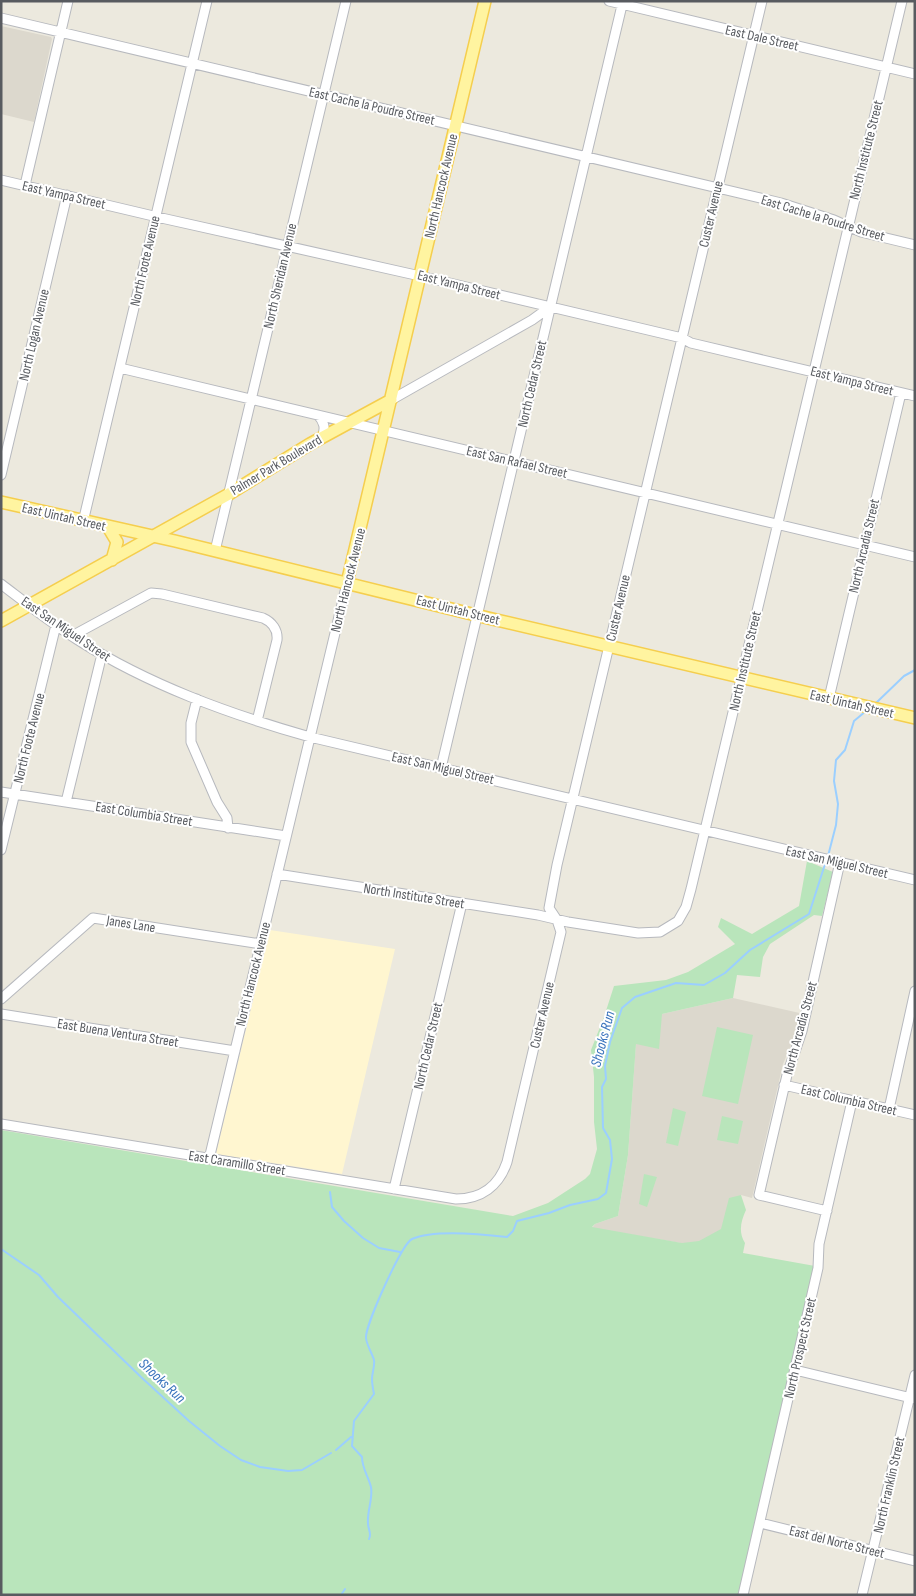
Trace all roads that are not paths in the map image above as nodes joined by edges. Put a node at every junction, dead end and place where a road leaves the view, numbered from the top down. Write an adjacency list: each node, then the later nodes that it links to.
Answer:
1 (68, 1): 10 (street)
2 (207, 1): 12 (street, North Foote Avenue)
3 (346, 1): 15 (street, North Sheridan Avenue)
4 (485, 1): 16 (main road, North Hancock Avenue)
5 (609, 1): 8 (street, East Dale Street)
6 (762, 1): 11 (street, Custer Avenue)
7 (902, 1): 13 (street, North Institute Street)
8 (623, 3): 11 (street, East Dale Street); 17 (street, North Cedar Street)
9 (1, 18): 10 (street, East Cache la Poudre Street)
10 (60, 32): 12 (street, East Cache la Poudre Street); 19 (street)
11 (754, 36): 13 (street, East Dale Street); 20 (street, Custer Avenue)
12 (192, 64): 15 (street, East Cache la Poudre Street); 22 (street, North Foote Avenue)
13 (887, 67): 14 (street, East Dale Street); 23 (street, North Institute Street)
14 (915, 74)
15 (324, 94): 16 (street, East Cache la Poudre Street); 25 (street, North Sheridan Avenue)
16 (455, 126): 17 (street, East Cache la Poudre Street); 26 (main road, North Hancock Avenue)
17 (586, 157): 20 (street, East Cache la Poudre Street); 27 (street, North Cedar Street)
18 (1, 180): 19 (street, East Yampa Street)
19 (25, 185): 21 (street, East Yampa Street)
20 (717, 188): 23 (street, East Cache la Poudre Street); 28 (street, Custer Avenue)
21 (67, 195): 22 (street, East Yampa Street); 40 (street, North Logan Avenue)
22 (156, 216): 25 (street, East Yampa Street); 29 (street, North Foote Avenue)
23 (847, 227): 24 (street, East Cache la Poudre Street); 30 (street, North Institute Street)
24 (915, 244)
25 (287, 246): 26 (street, East Yampa Street); 33 (street, North Sheridan Avenue)
26 (420, 276): 27 (street, East Yampa Street); 34 (main road, North Hancock Avenue)
27 (550, 307): 28 (street, East Yampa Street); 34 (street, Palmer Park Boulevard); 39 (street, North Cedar Street)
28 (682, 338): 30 (street, East Yampa Street); 41 (street, Custer Avenue)
29 (120, 368): 33 (street, East San Rafael Street); 44 (street, North Foote Avenue)
30 (814, 372): 31 (street, East Yampa Street); 45 (street, North Institute Street)
31 (901, 393): 32 (street, East Yampa Street); 48 (street, North Arcadia Street)
32 (915, 396)
33 (251, 399): 35 (street, East San Rafael Street); 42 (street, North Sheridan Avenue)
34 (391, 400): 36 (main road, Palmer Park Boulevard); 37 (main road, North Hancock Avenue)
35 (318, 415): 36 (street, East San Rafael Street); 38 (street)
36 (348, 422): 37 (street, East San Rafael Street); 38 (main road, Palmer Park Boulevard)
37 (384, 430): 39 (street, East San Rafael Street); 52 (main road, North Hancock Avenue)
38 (322, 437): 42 (main road, Palmer Park Boulevard)
39 (514, 461): 41 (street, East San Rafael Street); 55 (street, North Cedar Street)
40 (1, 475)
41 (646, 492): 45 (street, East San Rafael Street); 59 (street, Custer Avenue)
42 (229, 494): 47 (main road, Palmer Park Boulevard); 49 (street, North Sheridan Avenue)
43 (1, 502): 44 (main road, East Uintah Street)
44 (83, 522): 46 (main road, East Uintah Street)
45 (778, 525): 48 (street, East San Rafael Street); 61 (street, North Institute Street)
46 (108, 527): 47 (main road, East Uintah Street); 51 (main road)
47 (153, 537): 49 (main road, East Uintah Street); 51 (main road, Palmer Park Boulevard)
48 (864, 545): 50 (street, East San Rafael Street); 63 (street, North Arcadia Street)
49 (215, 552): 52 (main road, East Uintah Street)
50 (915, 557)
51 (112, 560): 54 (main road, Palmer Park Boulevard)
52 (347, 583): 55 (main road, East Uintah Street); 66 (street, North Hancock Avenue)
53 (1, 584): 54 (street, East San Miguel Street)
54 (29, 606): 56 (main road, Palmer Park Boulevard); 57 (street, East San Miguel Street)
55 (478, 615): 59 (main road, East Uintah Street); 67 (street, North Cedar Street)
56 (1, 621)
57 (56, 625): 58 (street, East San Miguel Street); 69 (street, North Foote Avenue)
58 (72, 636): 60 (street, East San Miguel Street); 65 (street)
59 (609, 646): 61 (main road, East Uintah Street); 70 (street, Custer Avenue)
60 (102, 654): 62 (street, East San Miguel Street); 71 (street)
61 (742, 677): 63 (main road, East Uintah Street); 73 (street, North Institute Street)
62 (197, 699): 65 (street, East San Miguel Street); 72 (street)
63 (835, 700): 64 (main road, East Uintah Street)
64 (913, 718)
65 (257, 721): 66 (street, East San Miguel Street)
66 (310, 737): 67 (street, East San Miguel Street); 74 (street, North Hancock Avenue)
67 (442, 768): 70 (street, East San Miguel Street)
68 (1, 792): 69 (street, East Columbia Street)
69 (15, 794): 71 (street, East Columbia Street); 75 (street, North Foote Avenue)
70 (573, 799): 73 (street, East San Miguel Street); 80 (street, Custer Avenue)
71 (66, 802): 72 (street, East Columbia Street)
72 (228, 828): 74 (street, East Columbia Street)
73 (705, 831): 76 (street, East San Miguel Street); 80 (street, North Institute Street)
74 (286, 836): 77 (street, North Hancock Avenue)
75 (1, 850)
76 (835, 861): 78 (street, East San Miguel Street); 86 (street, North Arcadia Street)
77 (278, 874): 79 (street, North Institute Street); 81 (street, North Hancock Avenue)
78 (915, 880)
79 (462, 903): 80 (street, North Institute Street); 92 (street, North Cedar Street)
80 (558, 920): 93 (street, Custer Avenue)
81 (261, 944): 83 (street, Janes Lane); 85 (street, North Hancock Avenue)
82 (915, 991): 88 (street)
83 (1, 999)
84 (1, 1014): 85 (street, East Buena Ventura Street)
85 (235, 1051): 91 (street, North Hancock Avenue)
86 (784, 1085): 87 (street, East Columbia Street); 94 (street, North Arcadia Street)
87 (852, 1101): 88 (street, East Columbia Street); 94 (street, North Prospect Street)
88 (889, 1109): 89 (street, East Columbia Street)
89 (915, 1115)
90 (1, 1124): 91 (street, East Caramillo Street)
91 (209, 1159): 92 (street, East Caramillo Street)
92 (394, 1189): 93 (street, East Caramillo Street)
93 (472, 1198)
94 (826, 1211): 95 (street, North Prospect Street)
95 (795, 1370): 97 (street); 98 (street, North Prospect Street)
96 (915, 1375): 97 (street, North Franklin Street)
97 (912, 1398): 99 (street, North Franklin Street)
98 (760, 1523): 99 (street, East del Norte Street); 101 (street, North Prospect Street)
99 (873, 1551): 100 (street, East del Norte Street); 102 (street, North Franklin Street)
100 (915, 1560)
101 (743, 1595)
102 (862, 1595)

